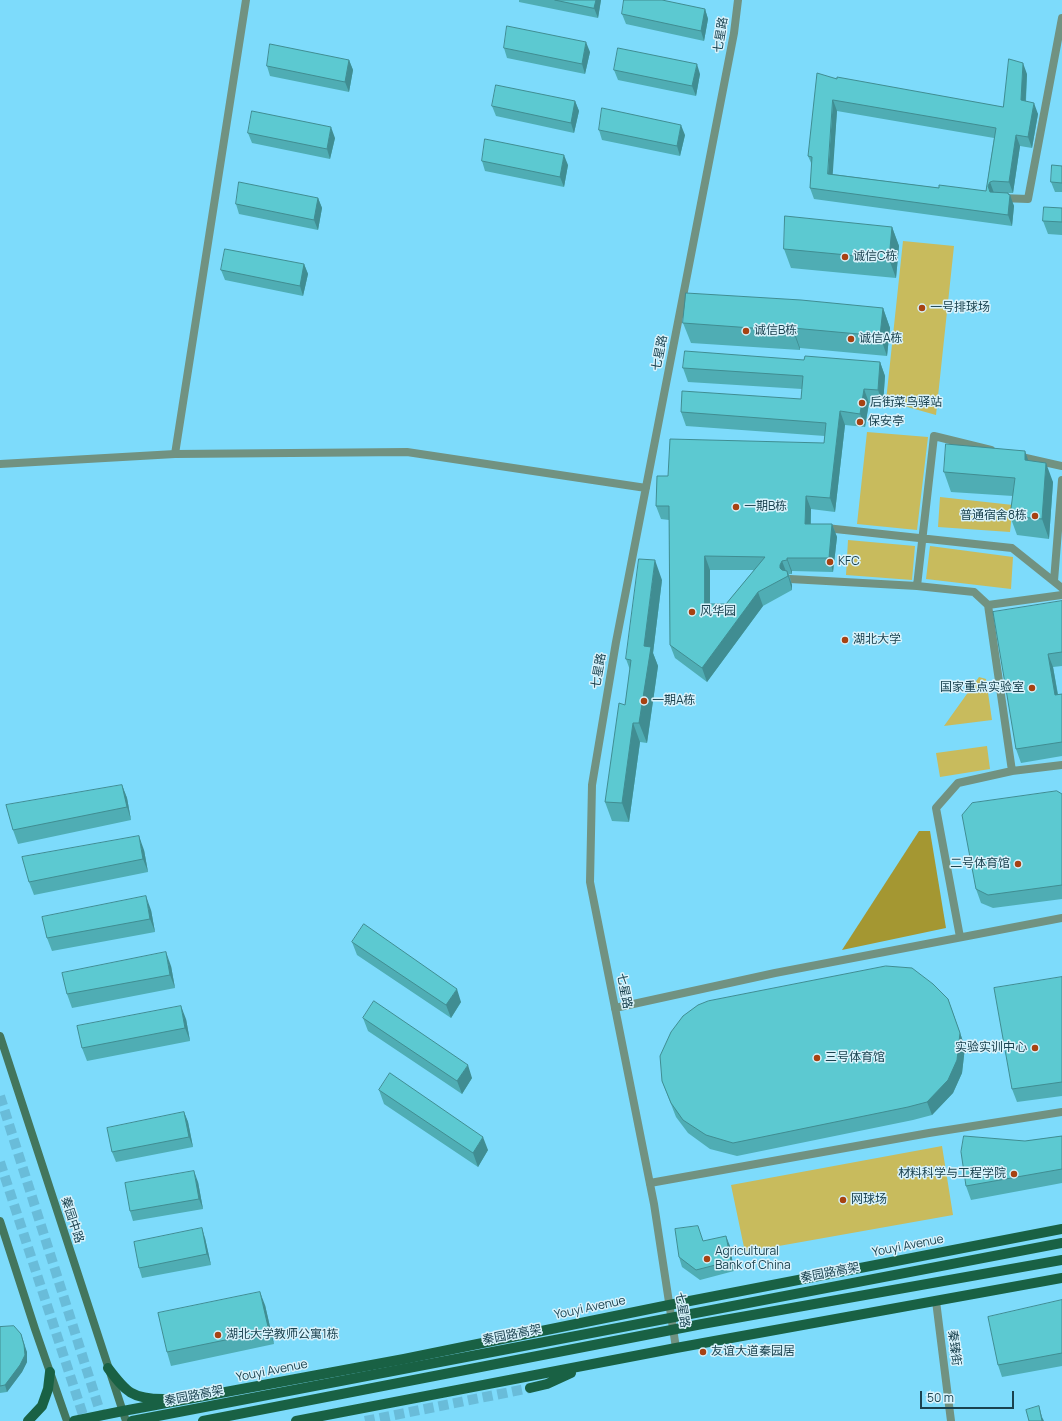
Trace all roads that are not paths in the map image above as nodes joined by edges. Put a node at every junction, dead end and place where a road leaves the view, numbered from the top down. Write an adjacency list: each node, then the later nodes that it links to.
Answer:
1 (246, 0): 5 (street)
2 (738, 0): 9 (street, 七星路)
3 (1062, 18): 4 (street)
4 (997, 198)
5 (175, 454): 6 (street); 9 (street)
6 (0, 464)
7 (1062, 466): 11 (street)
8 (1062, 480): 13 (street)
9 (646, 488): 22 (street, 七星路)
10 (826, 528): 11 (street)
11 (922, 538): 13 (street); 14 (street)
12 (790, 579): 14 (street)
13 (1054, 581): 15 (street)
14 (917, 586): 17 (street)
15 (1062, 588)
16 (1062, 595): 17 (street)
17 (988, 605): 19 (street)
18 (1062, 765): 19 (street)
19 (1012, 771): 21 (street)
20 (1062, 918): 21 (street)
21 (960, 937): 22 (street)
22 (615, 1008): 25 (street, 七星路)
23 (0, 1036): 35 (main road, 秦园中路)
24 (1062, 1112): 25 (street)
25 (650, 1183): 32 (street, 七星路)
26 (0, 1221): 36 (main road)
27 (1062, 1229): 32 (main road, Youyi Avenue)
28 (1062, 1242): 44 (main road, 秦园路高架, bridge)
29 (1062, 1260): 45 (main road, bridge)
30 (1062, 1278): 31 (main road)
31 (936, 1301): 33 (main road); 47 (street, 秦臻街)
32 (669, 1305): 33 (street, 七星路); 38 (main road, Youyi Avenue)
33 (676, 1348): 34 (main road)
34 (588, 1366): 37 (main road); 46 (main road)
35 (108, 1368): 38 (main road); 39 (main road, 秦园中路)
36 (50, 1372): 40 (main road); 41 (main road)
37 (530, 1388)
38 (191, 1399): 39 (main road, Youyi Avenue)
39 (123, 1411): 42 (main road, Youyi Avenue); 43 (main road, 秦园中路)
40 (28, 1421)
41 (67, 1421)
42 (74, 1421)
43 (126, 1421)
44 (132, 1421)
45 (203, 1421)
46 (296, 1421)
47 (951, 1421)

